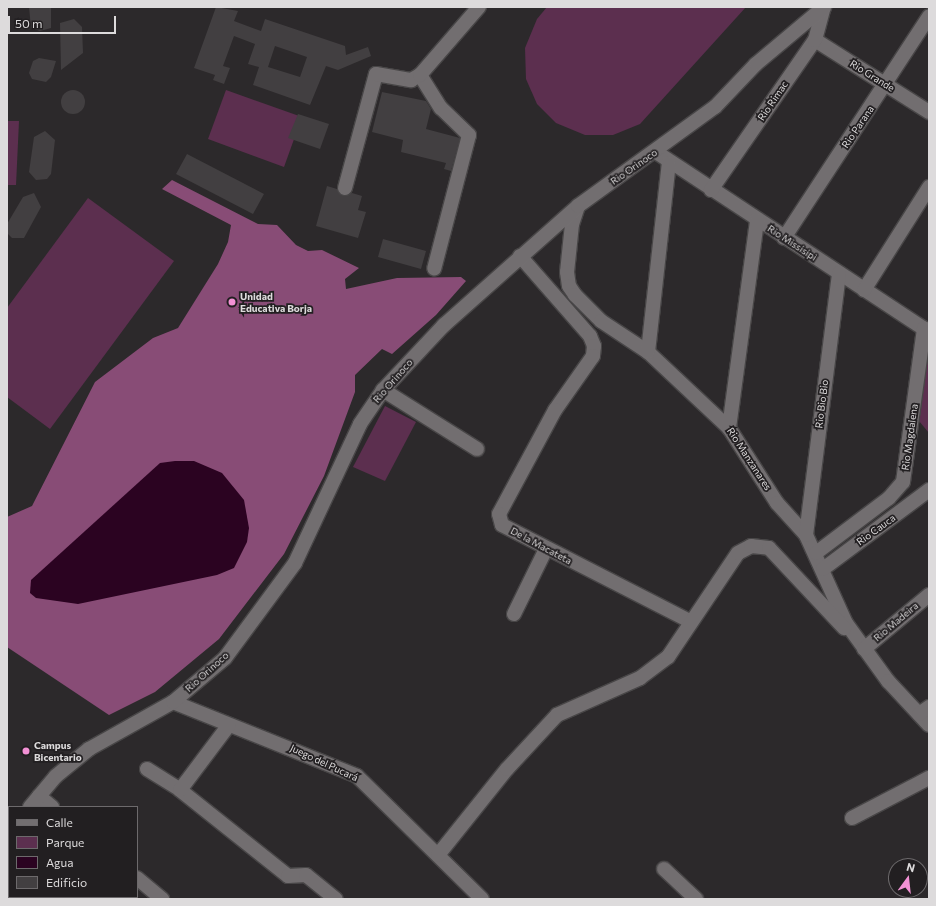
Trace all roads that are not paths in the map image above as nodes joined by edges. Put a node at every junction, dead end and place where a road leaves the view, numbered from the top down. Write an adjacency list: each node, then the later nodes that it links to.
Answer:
1 (479, 7): 5 (street)
2 (824, 7): 4 (street, Rio Rimac); 8 (street, Rio Orinoco)
3 (929, 16): 6 (street, Rio Parana)
4 (815, 40): 6 (street, Rio Grande); 12 (street, Rio Rimac)
5 (420, 75): 11 (street); 17 (street)
6 (886, 85): 7 (street, Rio Grande); 15 (street, Rio Parana)
7 (929, 112)
8 (656, 152): 9 (street, Rio Missisipi); 13 (street, Rio Orinoco)
9 (669, 163): 12 (street, Rio Missisipi); 21 (street)
10 (929, 187): 19 (street)
11 (345, 188)
12 (711, 190): 14 (street, Rio Missisipi)
13 (578, 206): 16 (street, Rio Orinoco); 21 (street, Rio Manzanares)
14 (757, 220): 15 (street, Rio Missisipi); 23 (street)
15 (784, 238): 18 (street, Rio Missisipi)
16 (520, 256): 22 (street, Rio Orinoco); 27 (street, De la Macateta)
17 (434, 269)
18 (839, 273): 19 (street, Rio Missisipi); 26 (street, Rio Bio Bio)
19 (864, 290): 20 (street, Rio Missisipi)
20 (926, 330): 28 (street, Rio Magdalena)
21 (648, 352): 23 (street, Rio Manzanares)
22 (383, 390): 24 (street); 34 (street, Rio Orinoco)
23 (730, 428): 26 (street, Rio Manzanares)
24 (477, 449)
25 (929, 490): 29 (street, Rio Cauca)
26 (806, 535): 28 (street, Rio Manzanares)
27 (546, 549): 31 (street); 32 (street, De la Macateta)
28 (816, 553): 29 (street, Rio Manzanares)
29 (823, 569): 33 (street, Rio Manzanares)
30 (929, 595): 33 (street, Rio Madeira)
31 (514, 614)
32 (690, 621): 33 (street); 44 (street)
33 (864, 649): 35 (street, Rio Manzanares)
34 (173, 702): 36 (street, Juego del Pucará); 41 (street, Rio Orinoco)
35 (924, 710): 37 (street, Rio Manzanares)
36 (229, 725): 40 (street); 44 (street, Juego del Pucará)
37 (929, 725)
38 (147, 769): 40 (street)
39 (929, 778): 43 (street)
40 (180, 790): 48 (street)
41 (35, 802): 42 (street)
42 (49, 806)
43 (852, 818)
44 (438, 855): 49 (street, Juego del Pucará)
45 (664, 869): 50 (street)
46 (138, 879): 47 (street)
47 (162, 899)
48 (336, 899)
49 (482, 899)
50 (696, 899)

